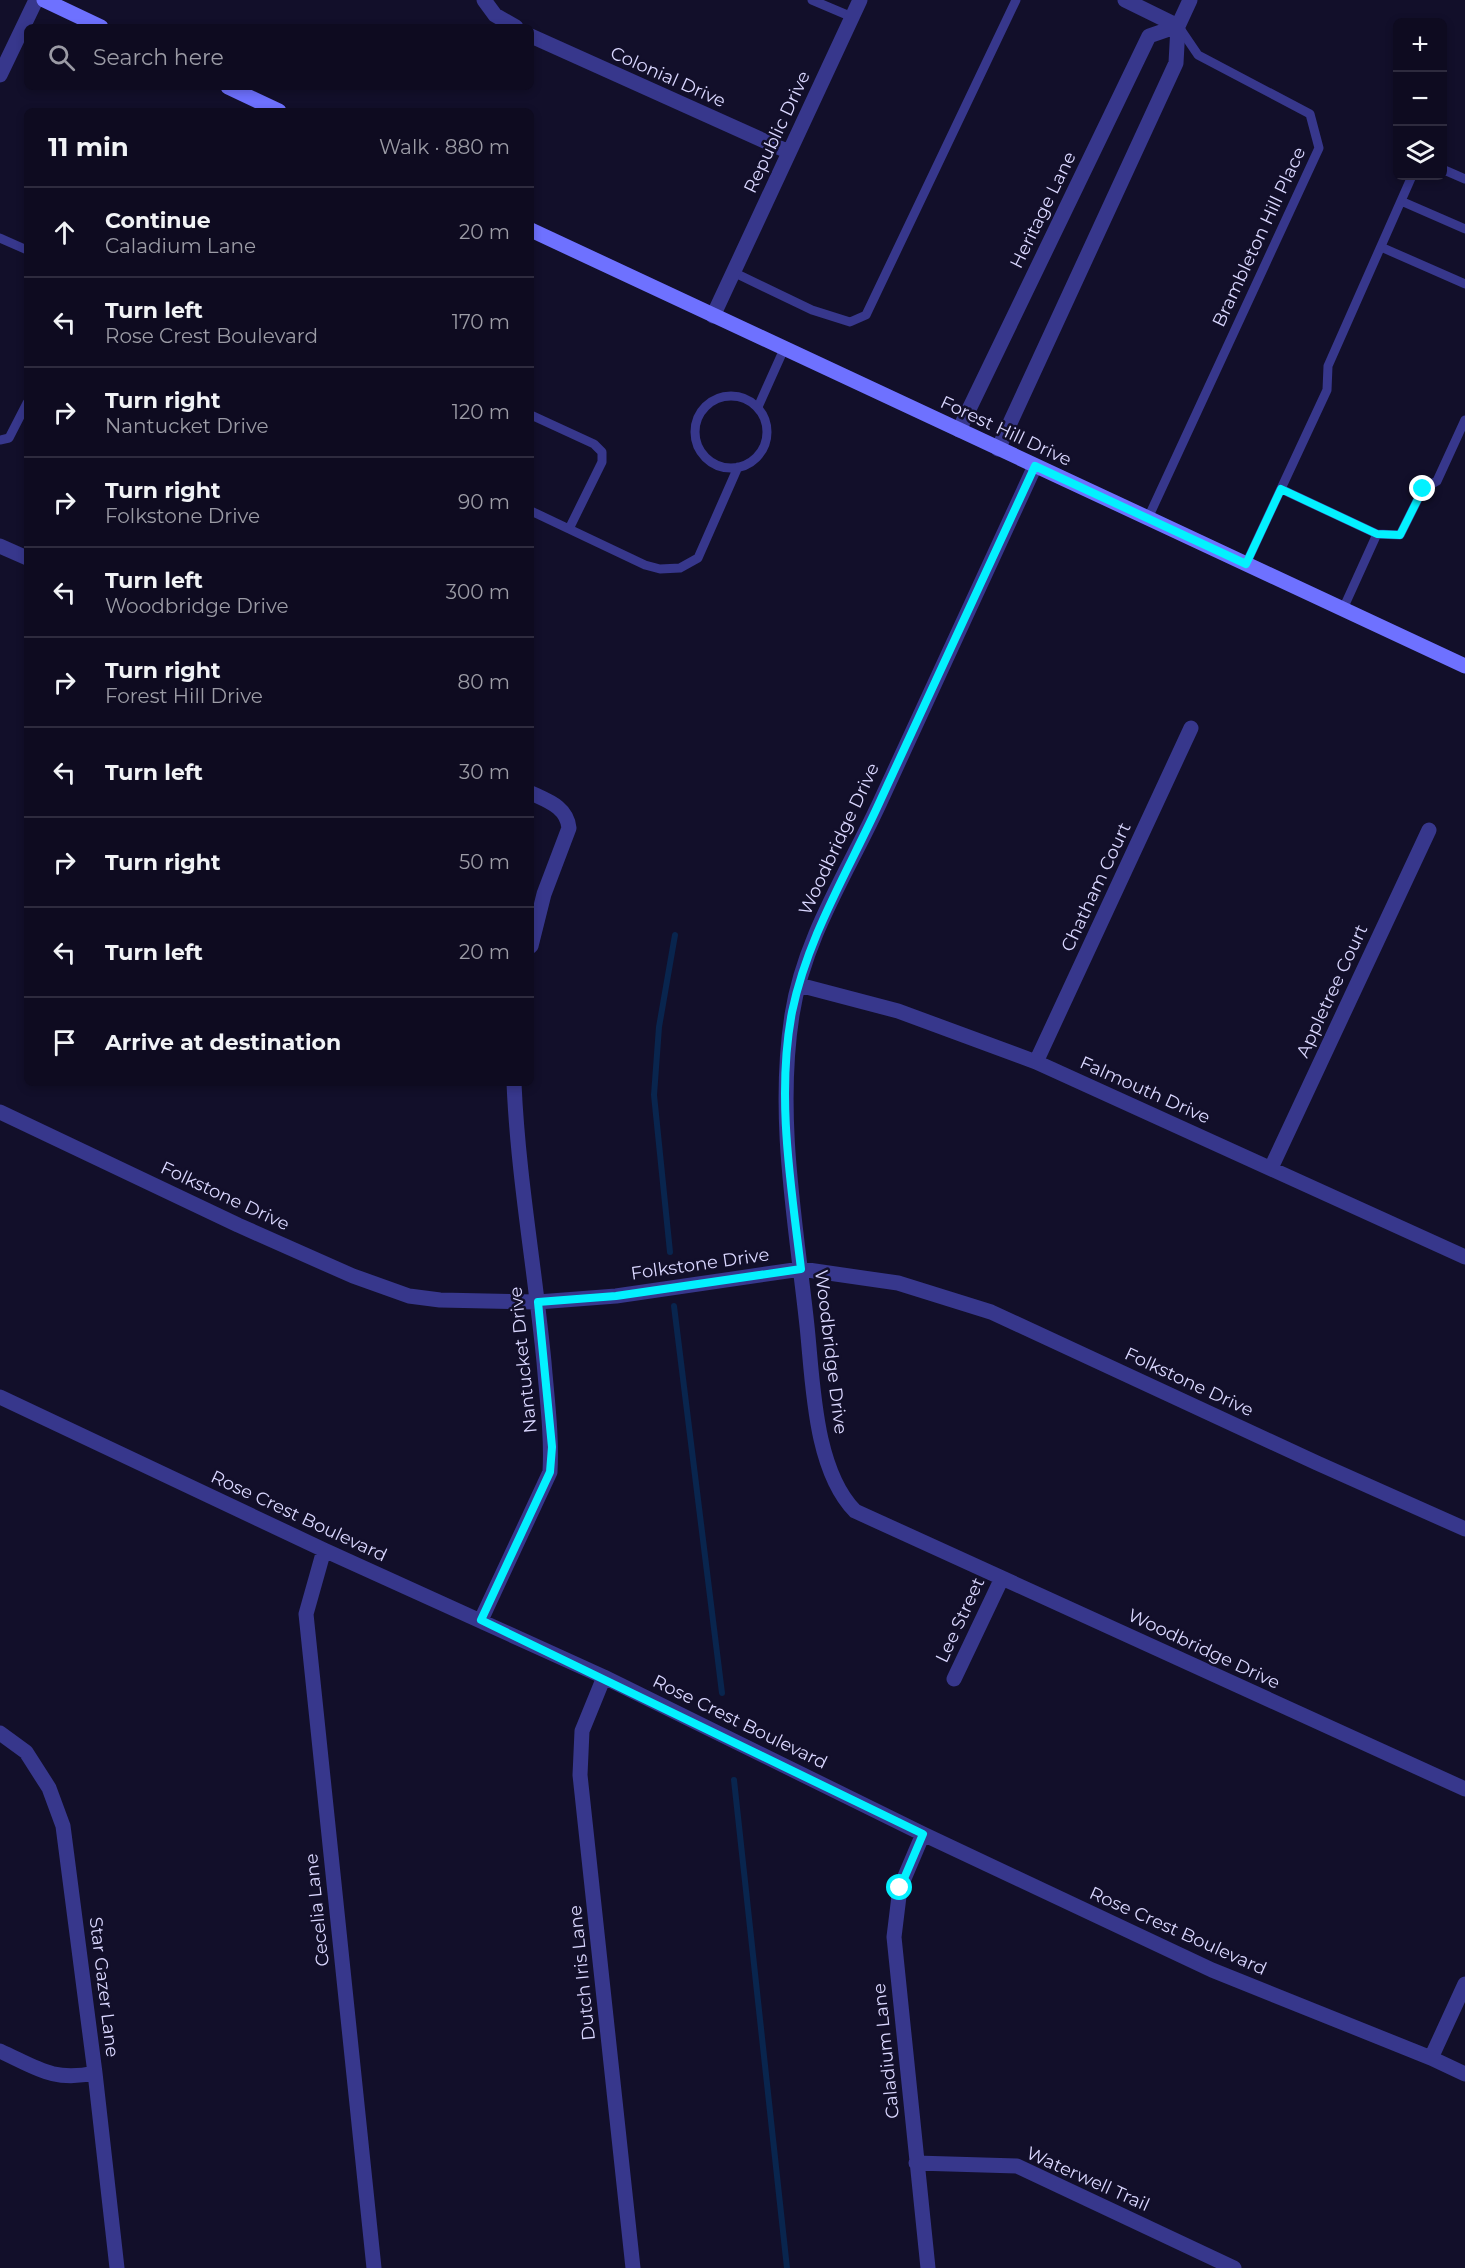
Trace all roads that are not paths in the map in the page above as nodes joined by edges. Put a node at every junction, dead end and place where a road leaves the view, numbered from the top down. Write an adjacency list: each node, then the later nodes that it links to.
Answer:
1 (36, 0): 10 (street)
2 (44, 0): 11 (main road)
3 (484, 0): 12 (street)
4 (812, 0): 9 (lane)
5 (860, 0): 9 (street, Republic Drive)
6 (1016, 0): 29 (lane)
7 (1125, 0): 14 (street)
8 (1190, 0): 14 (street)
9 (852, 17): 19 (street, Republic Drive)
10 (24, 24)
11 (95, 24)
12 (511, 24)
13 (24, 25): 16 (street)
14 (1178, 26): 37 (street, Heritage Lane); 39 (street); 44 (lane, Brambleton Hill Place)
15 (534, 37): 19 (street, Colonial Drive)
16 (0, 75)
17 (234, 90): 18 (main road)
18 (273, 108)
19 (789, 152): 29 (street, Republic Drive)
20 (1447, 171): 21 (lane)
21 (1465, 179)
22 (1410, 180): 23 (lane)
23 (1401, 201): 24 (lane); 27 (lane)
24 (1465, 229)
25 (534, 231): 31 (main road, Forest Hill Drive)
26 (0, 238): 28 (lane)
27 (1381, 247): 30 (lane); 42 (lane)
28 (24, 249)
29 (731, 276): 31 (street)
30 (1465, 284)
31 (713, 316): 32 (main road, Forest Hill Drive)
32 (784, 349): 33 (lane); 37 (main road, Forest Hill Drive)
33 (758, 407): 41 (lane); 41 (lane)
34 (24, 409): 38 (lane)
35 (534, 416): 45 (lane)
36 (1465, 420): 46 (lane)
37 (959, 430): 39 (main road, Forest Hill Drive)
38 (0, 440)
39 (998, 448): 40 (main road, Forest Hill Drive)
40 (1035, 466): 44 (main road, Forest Hill Drive); 56 (street, Woodbridge Drive)
41 (738, 467): 45 (lane)
42 (1281, 489): 46 (lane); 49 (lane)
43 (534, 512): 45 (lane)
44 (1148, 518): 49 (main road, Forest Hill Drive)
45 (569, 529)
46 (1377, 534): 50 (lane)
47 (0, 546): 48 (street)
48 (24, 557)
49 (1246, 564): 50 (main road, Forest Hill Drive)
50 (1343, 609): 51 (main road, Forest Hill Drive)
51 (1465, 666)
52 (1191, 728): 57 (street, Chatham Court)
53 (534, 794): 55 (street)
54 (1429, 830): 60 (street, Appletree Court)
55 (534, 934)
56 (799, 985): 57 (street, Falmouth Drive); 62 (street, Woodbridge Drive)
57 (1036, 1062): 60 (street, Falmouth Drive)
58 (514, 1086): 63 (street, Nantucket Drive)
59 (0, 1112): 63 (street, Folkstone Drive)
60 (1271, 1168): 61 (street, Falmouth Drive)
61 (1465, 1257)
62 (801, 1269): 63 (street, Folkstone Drive); 65 (street, Folkstone Drive); 67 (street, Woodbridge Drive)
63 (538, 1302): 68 (street, Nantucket Drive)
64 (0, 1397): 66 (street, Rose Crest Boulevard)
65 (1465, 1528)
66 (324, 1550): 68 (street, Rose Crest Boulevard); 81 (street, Cecelia Lane)
67 (1002, 1578): 70 (street, Lee Street); 72 (street, Woodbridge Drive)
68 (481, 1620): 69 (street, Rose Crest Boulevard)
69 (604, 1677): 73 (street, Rose Crest Boulevard); 82 (street, Dutch Iris Lane)
70 (954, 1678)
71 (0, 1733): 77 (street, Star Gazer Lane)
72 (1465, 1790)
73 (923, 1834): 76 (street, Rose Crest Boulevard); 79 (street, Caladium Lane)
74 (1465, 1984): 76 (street)
75 (0, 2051): 77 (street)
76 (1431, 2058): 78 (street, Rose Crest Boulevard)
77 (95, 2073): 80 (street, Star Gazer Lane)
78 (1465, 2074)
79 (916, 2163): 83 (street, Caladium Lane); 84 (street, Waterwell Trail)
80 (117, 2268)
81 (374, 2268)
82 (633, 2268)
83 (928, 2268)
84 (1234, 2268)

